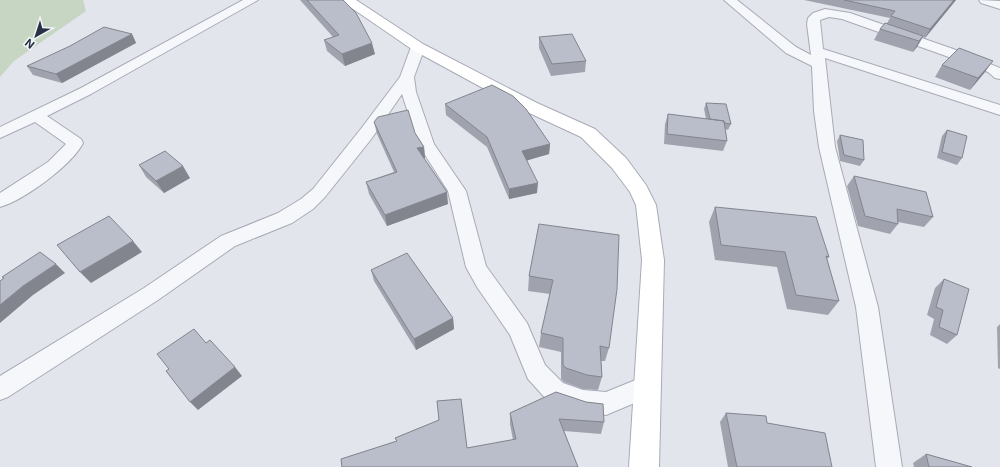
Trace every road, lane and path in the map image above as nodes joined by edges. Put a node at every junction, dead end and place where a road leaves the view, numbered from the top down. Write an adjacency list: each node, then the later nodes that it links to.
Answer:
1 (252, 0): 11 (street)
2 (347, 0): 6 (main road)
3 (730, 0): 7 (street)
4 (985, 0): 5 (street)
5 (1000, 5)
6 (418, 47): 9 (street); 14 (main road)
7 (818, 58): 8 (street); 10 (street); 17 (street)
8 (998, 71)
9 (407, 77): 14 (street); 15 (street)
10 (1000, 110)
11 (36, 116): 12 (street); 13 (street)
12 (0, 133)
13 (0, 201)
14 (648, 386): 16 (main road)
15 (0, 389)
16 (644, 467)
17 (889, 467)

